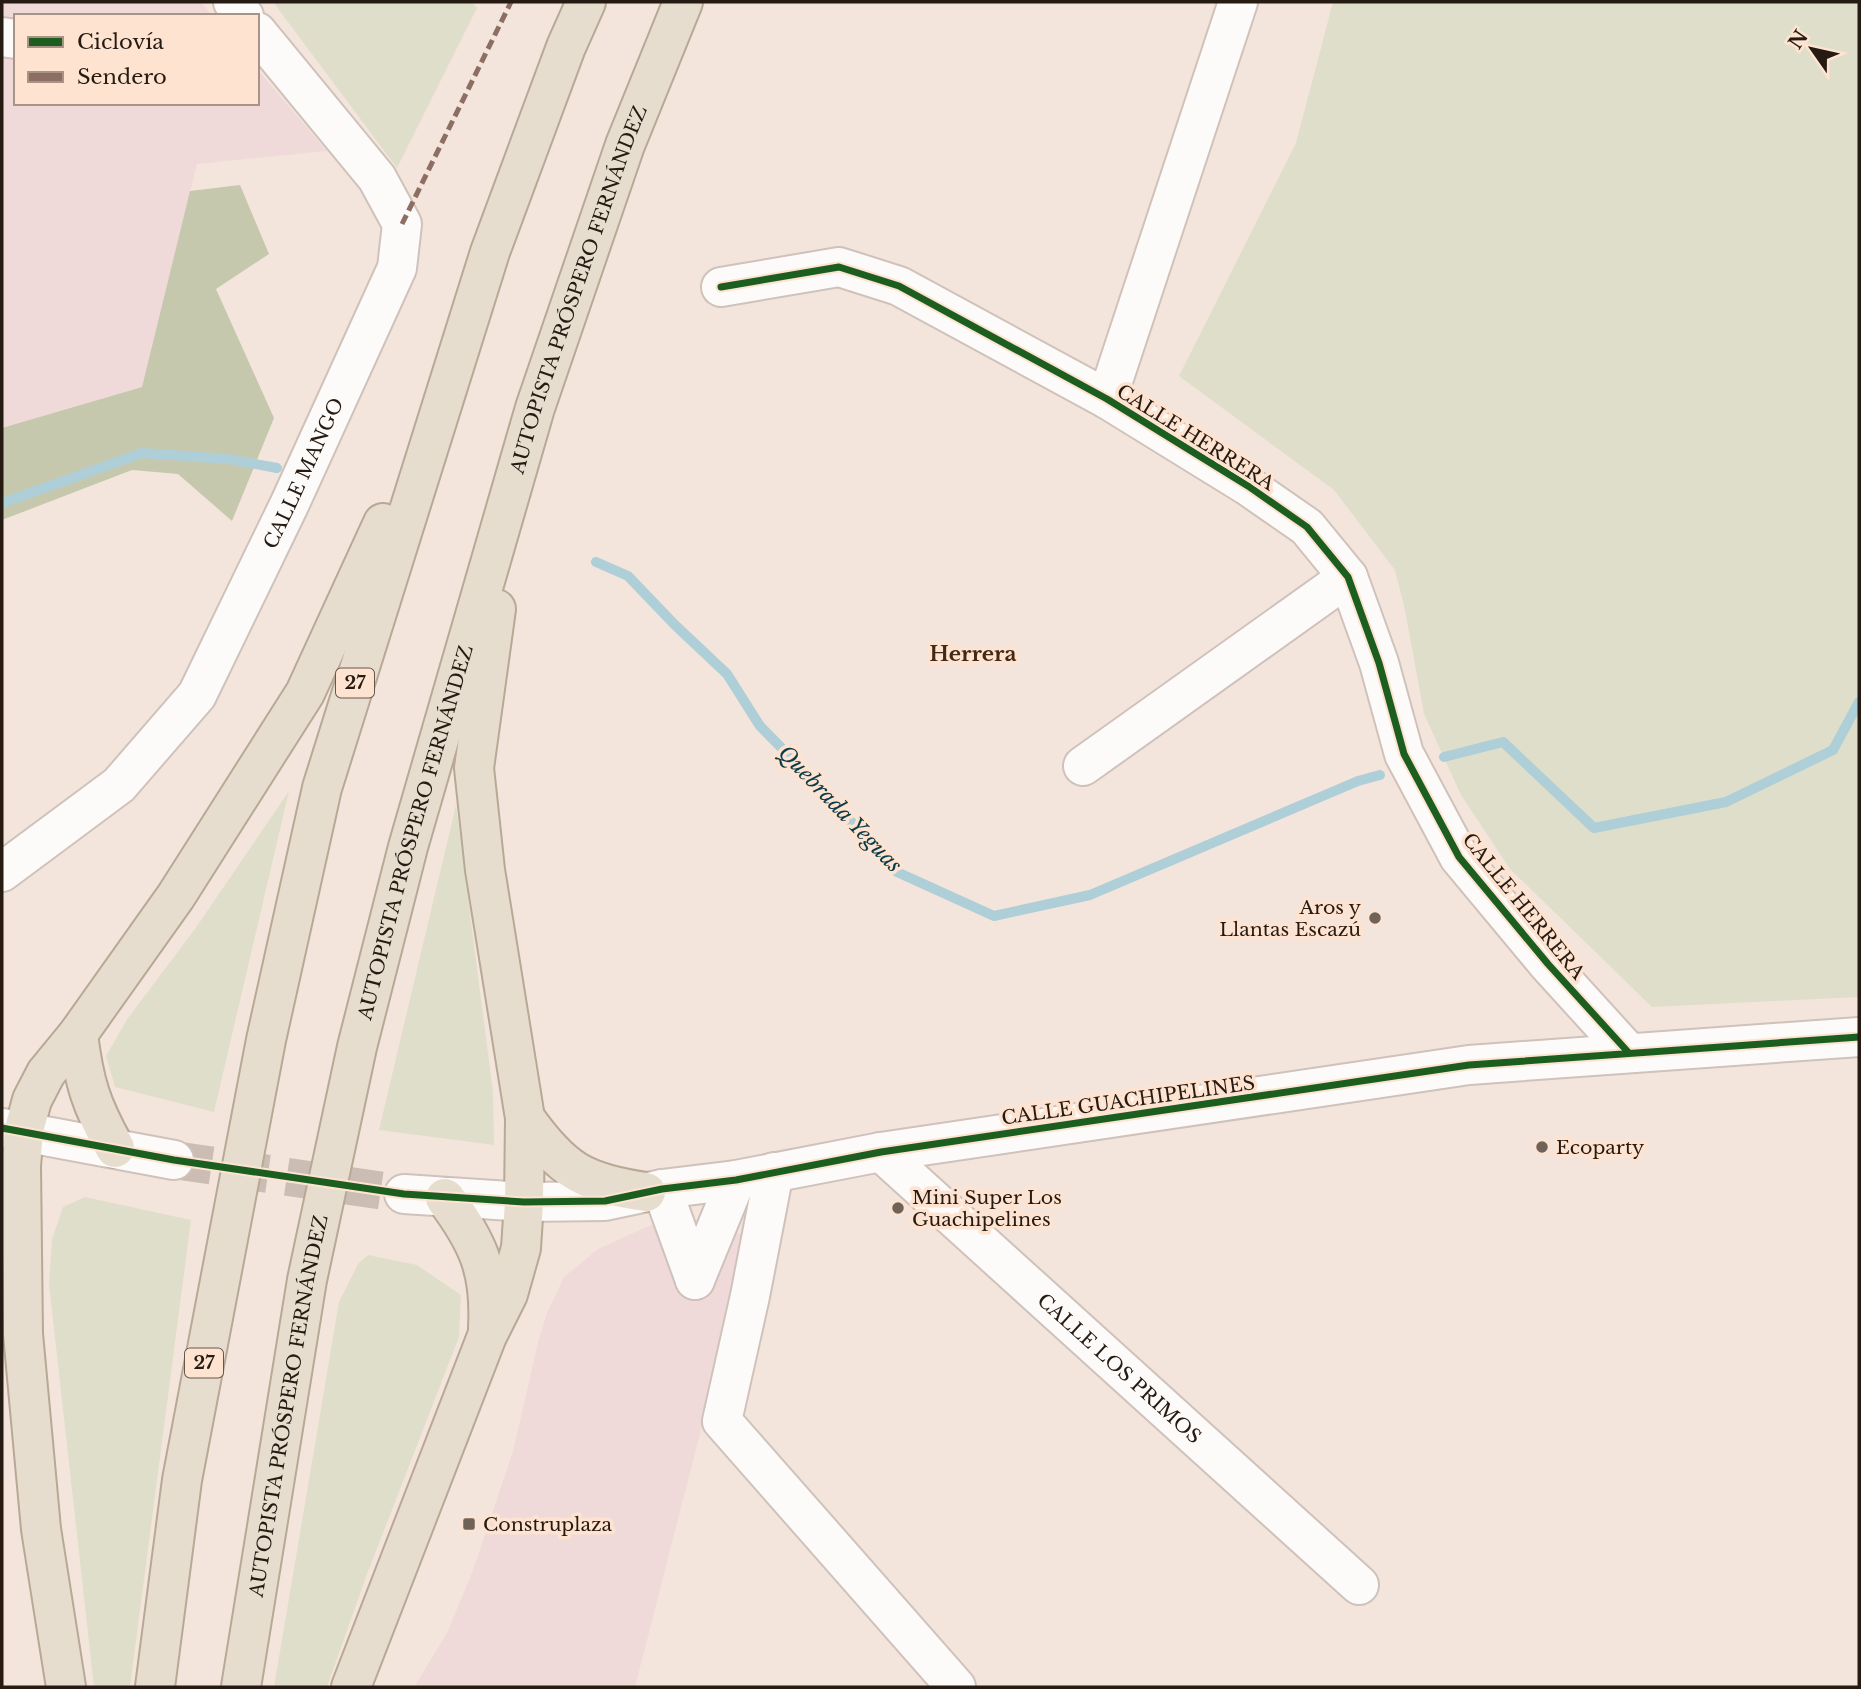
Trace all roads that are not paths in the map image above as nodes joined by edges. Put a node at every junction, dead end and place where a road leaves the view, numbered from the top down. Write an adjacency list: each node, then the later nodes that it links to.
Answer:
1 (586, 2): 6 (highway, 27)
2 (682, 2): 8 (highway, AUTOPISTA PRÓSPERO FERNÁNDEZ)
3 (1238, 2): 7 (street)
4 (265, 50): 11 (street, CALLE MANGO)
5 (721, 287): 7 (street, CALLE HERRERA)
6 (466, 331): 12 (highway); 31 (highway, 27)
7 (1107, 399): 9 (street, CALLE HERRERA)
8 (535, 408): 15 (highway); 32 (highway, AUTOPISTA PRÓSPERO FERNÁNDEZ)
9 (1348, 577): 10 (street); 14 (street, CALLE HERRERA)
10 (1083, 766)
11 (2, 872)
12 (78, 1034): 16 (highway); 17 (highway)
13 (1859, 1037): 14 (street, CALLE GUACHIPELINES)
14 (1628, 1052): 18 (street, CALLE GUACHIPELINES)
15 (525, 1118): 22 (highway); 26 (highway)
16 (13, 1129): 17 (street); 27 (highway)
17 (114, 1148): 19 (street)
18 (881, 1152): 20 (street, CALLE GUACHIPELINES); 29 (street, CALLE LOS PRIMOS)
19 (174, 1160)
20 (774, 1172): 21 (street, CALLE GUACHIPELINES); 34 (street)
21 (736, 1180): 22 (street, CALLE GUACHIPELINES); 22 (street)
22 (654, 1191): 26 (street, CALLE GUACHIPELINES)
23 (2, 1192): 27 (highway)
24 (404, 1194): 25 (street, CALLE GUACHIPELINES)
25 (445, 1198): 26 (street, CALLE GUACHIPELINES); 28 (highway)
26 (524, 1202): 28 (highway)
27 (22, 1237): 30 (highway)
28 (487, 1336): 33 (highway)
29 (1359, 1585)
30 (66, 1687)
31 (155, 1687)
32 (241, 1687)
33 (351, 1687)
34 (956, 1687)

